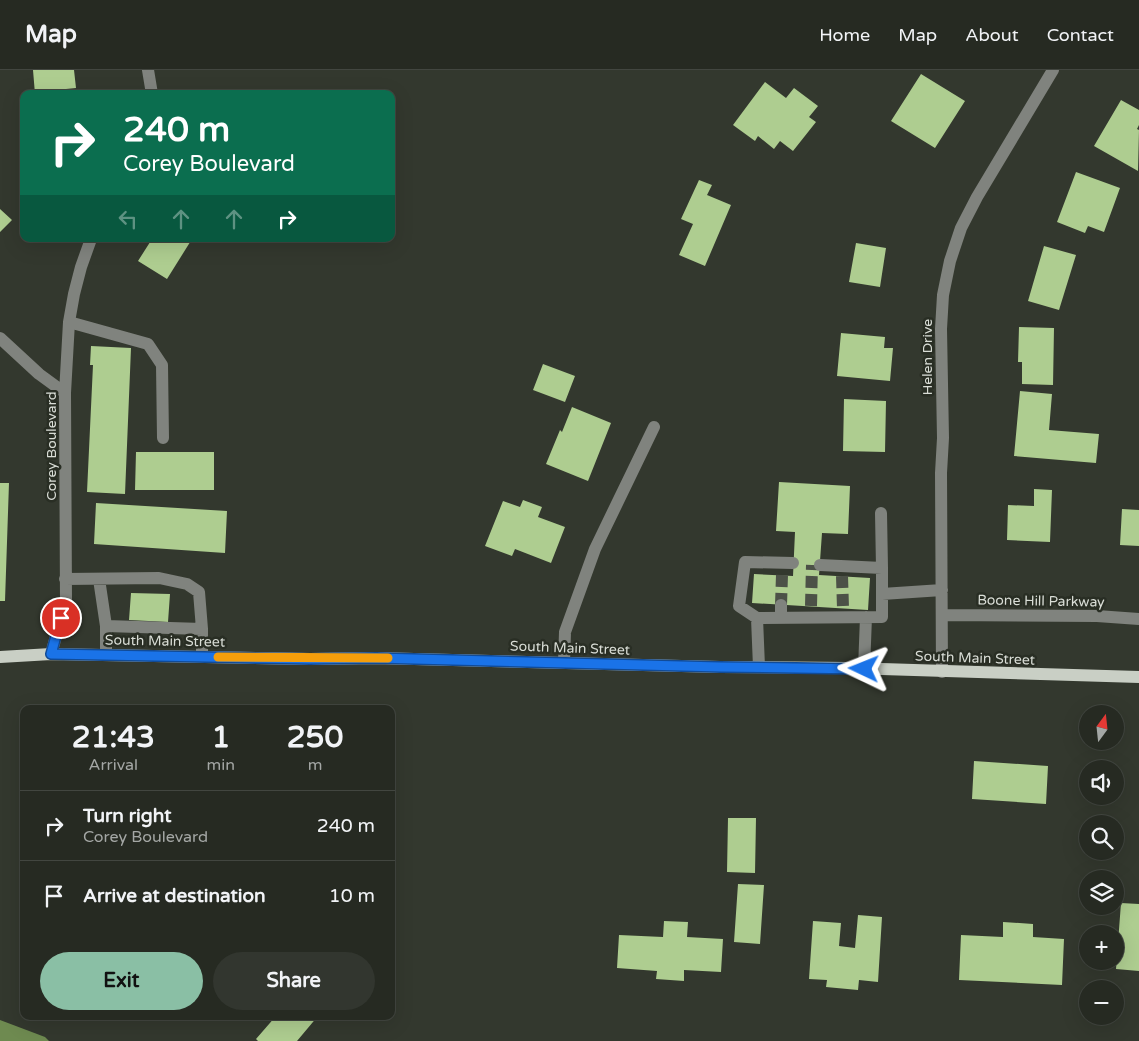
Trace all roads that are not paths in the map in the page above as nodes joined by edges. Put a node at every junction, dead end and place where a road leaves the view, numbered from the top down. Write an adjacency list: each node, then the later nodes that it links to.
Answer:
1 (148, 70): 3 (street)
2 (1053, 70): 16 (street, Helen Drive)
3 (151, 90)
4 (90, 242): 5 (street, Corey Boulevard)
5 (69, 322): 7 (street, Corey Boulevard); 9 (street)
6 (0, 338): 7 (street)
7 (65, 393): 14 (street, Corey Boulevard)
8 (654, 427): 30 (street)
9 (163, 438)
10 (880, 513): 13 (street)
11 (820, 565): 13 (street)
12 (786, 567): 21 (street)
13 (882, 568): 17 (street)
14 (65, 579): 15 (street); 26 (street, Corey Boulevard)
15 (98, 579): 24 (street); 25 (street)
16 (942, 590): 17 (street); 19 (street, Helen Drive)
17 (882, 594): 20 (street)
18 (781, 605): 22 (street)
19 (942, 615): 23 (street, Boone Hill Parkway); 33 (street, Helen Drive)
20 (866, 617): 22 (street); 32 (street)
21 (757, 618): 22 (street); 31 (street)
22 (781, 618)
23 (1139, 619)
24 (106, 626): 25 (street); 27 (street)
25 (202, 629): 29 (street)
26 (51, 654): 27 (main road, South Main Street); 28 (main road, South Main Street)
27 (106, 655): 29 (main road, South Main Street)
28 (0, 657)
29 (202, 657): 30 (main road, South Main Street)
30 (564, 663): 31 (main road, South Main Street)
31 (759, 667): 32 (main road, South Main Street)
32 (864, 669): 33 (main road, South Main Street)
33 (942, 672): 34 (main road, South Main Street)
34 (1139, 677)

